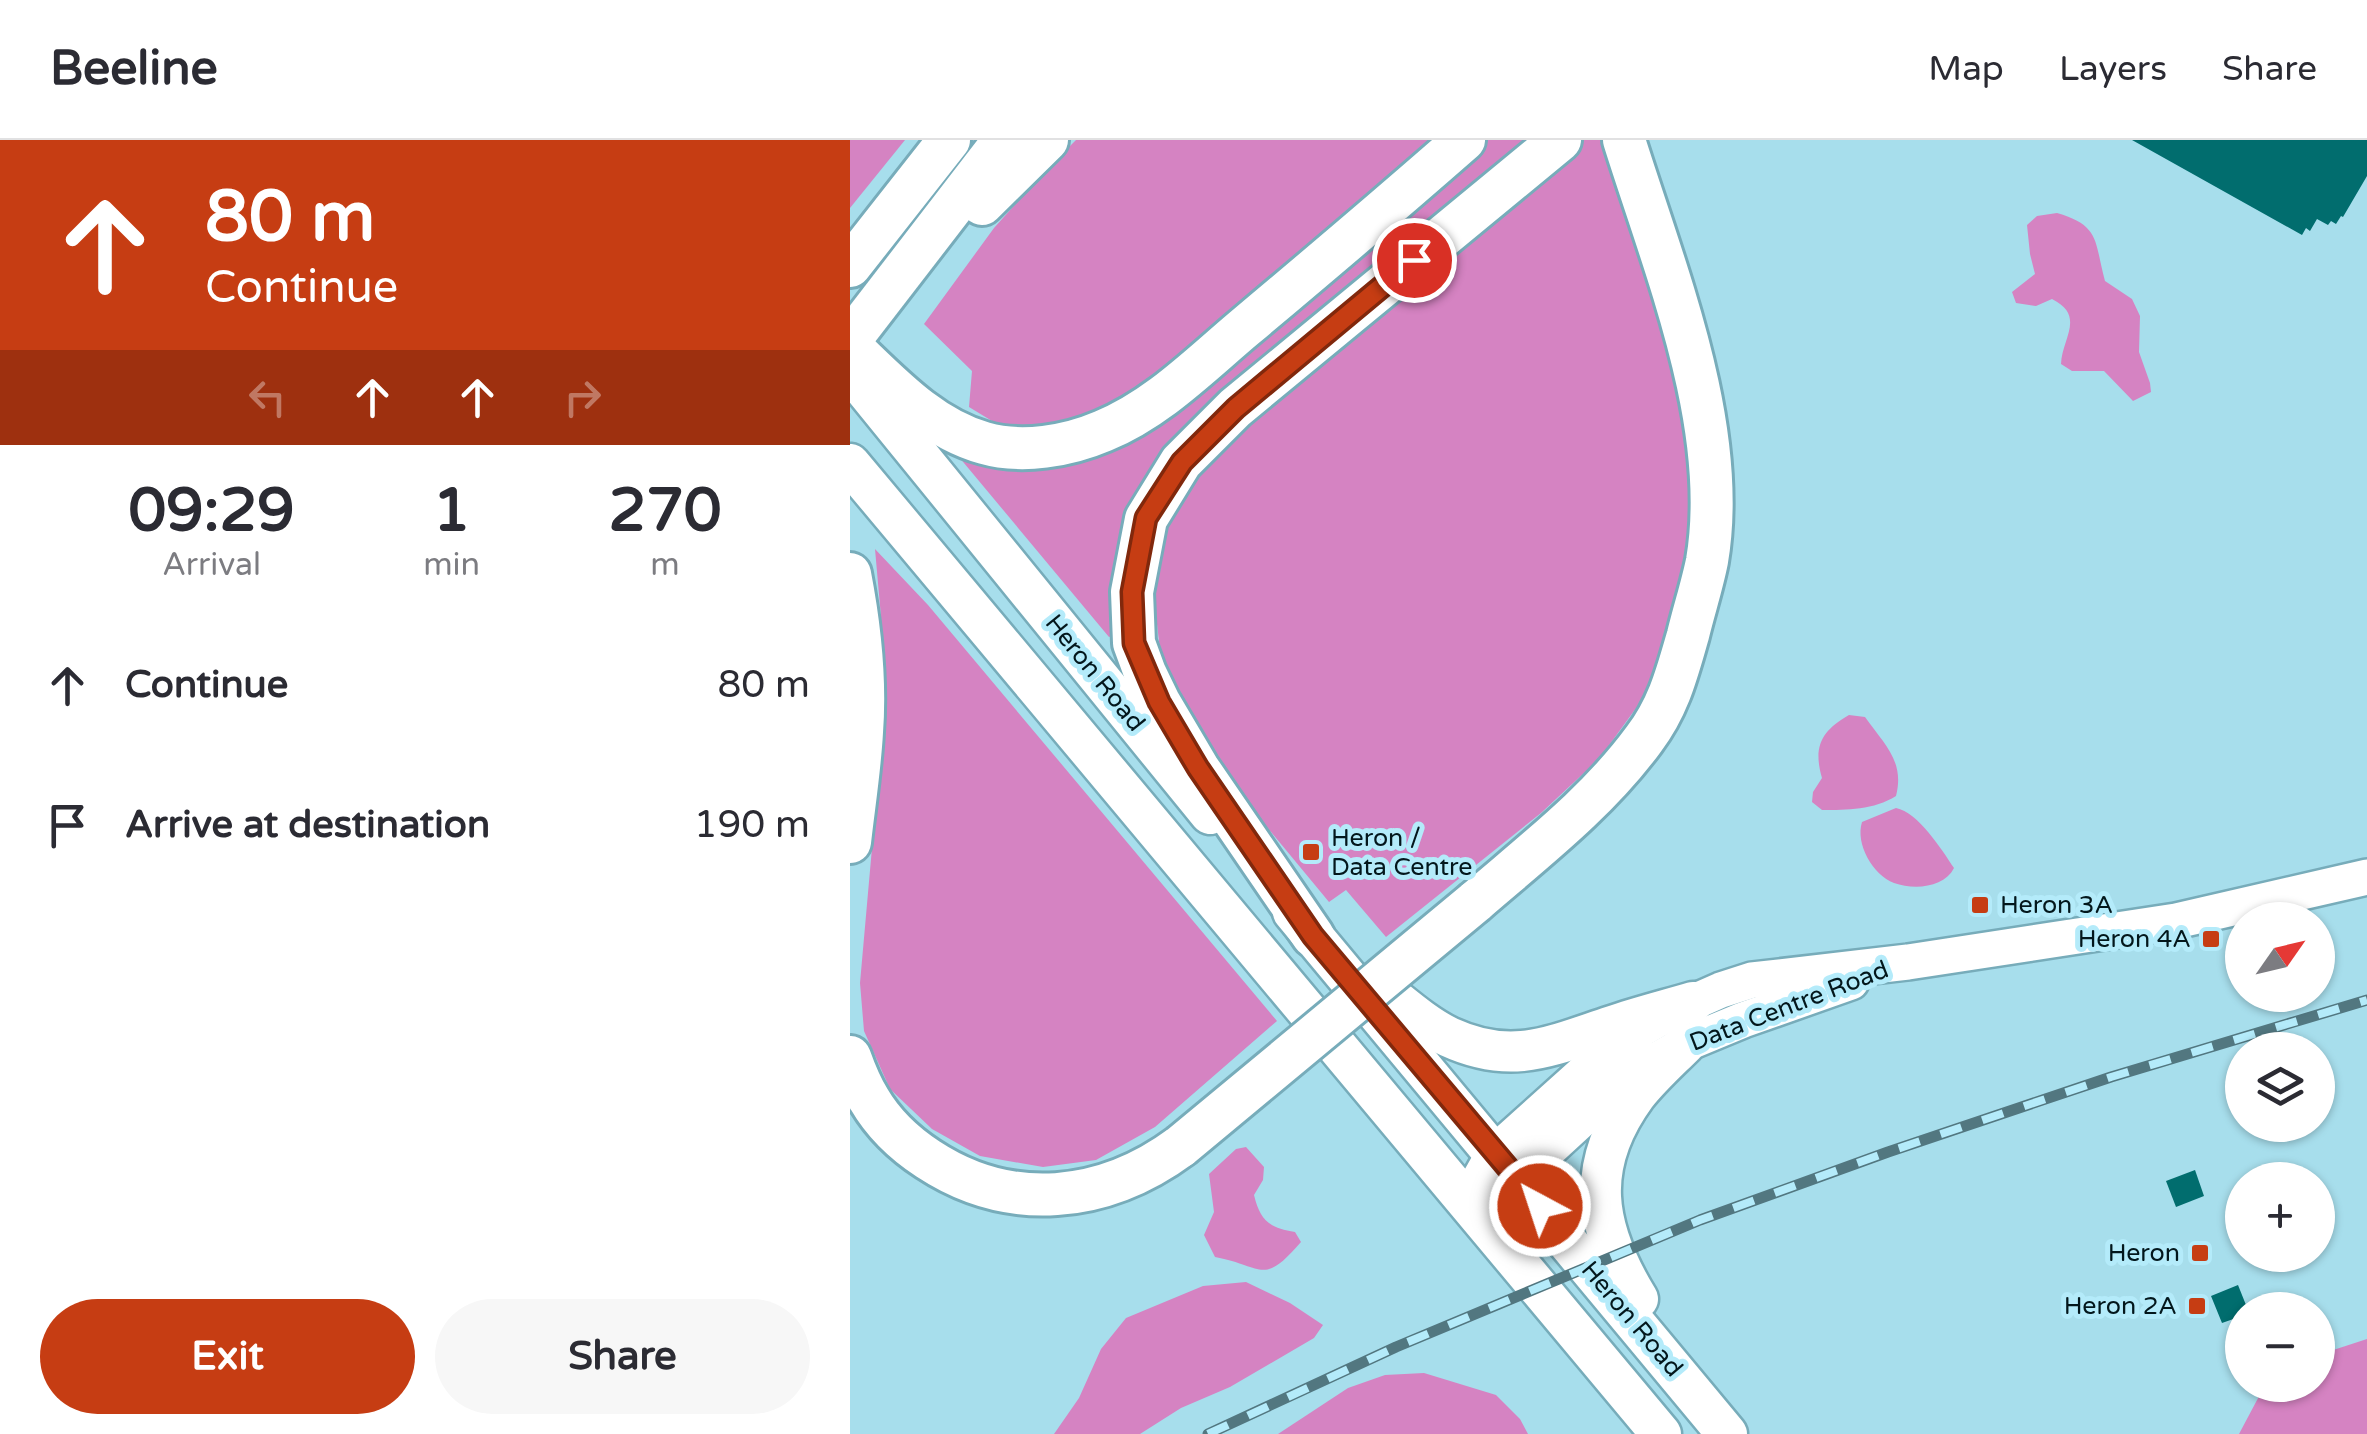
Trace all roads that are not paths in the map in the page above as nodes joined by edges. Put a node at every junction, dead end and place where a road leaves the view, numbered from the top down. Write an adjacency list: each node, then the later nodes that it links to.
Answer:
1 (949, 140): 8 (highway)
2 (1004, 140): 7 (highway)
3 (1047, 140): 7 (highway)
4 (1464, 140): 9 (highway)
5 (1560, 140): 15 (highway)
6 (1624, 140): 19 (highway, bridge)
7 (928, 240): 9 (highway)
8 (850, 266)
9 (850, 343)
10 (850, 371): 15 (main road, Heron Road)
11 (850, 464): 21 (main road, Heron Road)
12 (850, 574): 13 (highway)
13 (850, 842)
14 (2367, 876): 16 (main road, Data Centre Road)
15 (1313, 936): 17 (main road); 20 (main road, Heron Road)
16 (1908, 962): 17 (main road, Data Centre Road); 18 (main road, Data Centre Road)
17 (1693, 1002): 20 (main road, Data Centre Road)
18 (1685, 1044): 20 (main road, Data Centre Road); 22 (main road)
19 (850, 1056)
20 (1505, 1166): 21 (main road, Data Centre Road); 22 (main road, Heron Road)
21 (1467, 1201): 23 (main road, Heron Road)
22 (1700, 1400): 24 (main road, Heron Road)
23 (1661, 1434)
24 (1728, 1434)

